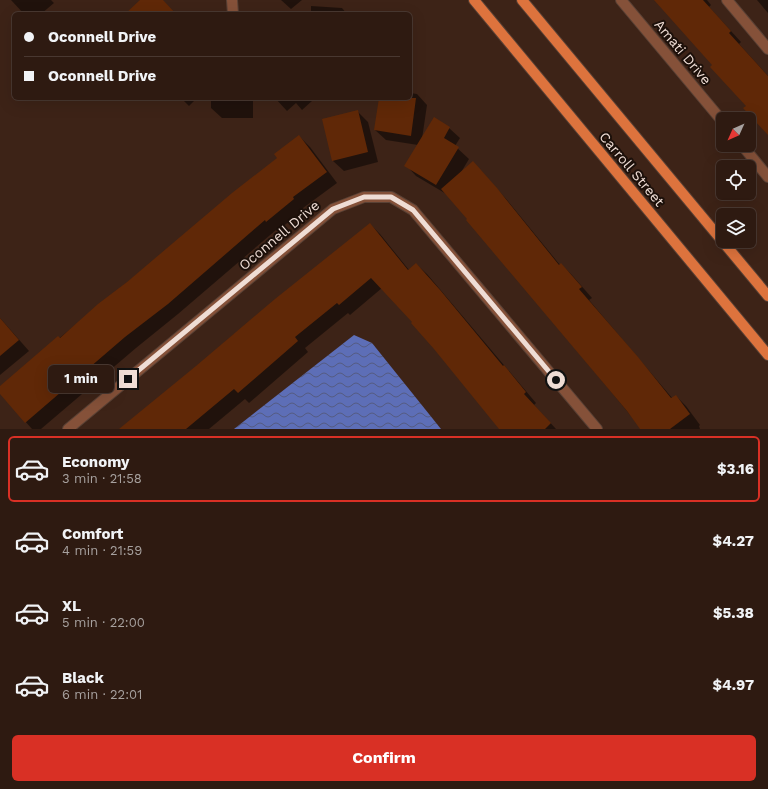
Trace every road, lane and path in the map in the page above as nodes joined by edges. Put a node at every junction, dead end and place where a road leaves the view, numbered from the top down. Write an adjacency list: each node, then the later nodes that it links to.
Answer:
1 (232, 0): 6 (street)
2 (474, 0): 12 (main road, Carroll Street)
3 (522, 0): 11 (main road, Carroll Street)
4 (621, 0): 8 (street, Amati Drive)
5 (727, 0): 7 (street)
6 (233, 12)
7 (768, 50)
8 (716, 114)
9 (748, 152): 10 (street)
10 (768, 177)
11 (768, 296)
12 (768, 355)
13 (68, 429): 14 (street, Oconnell Drive)
14 (597, 429)

